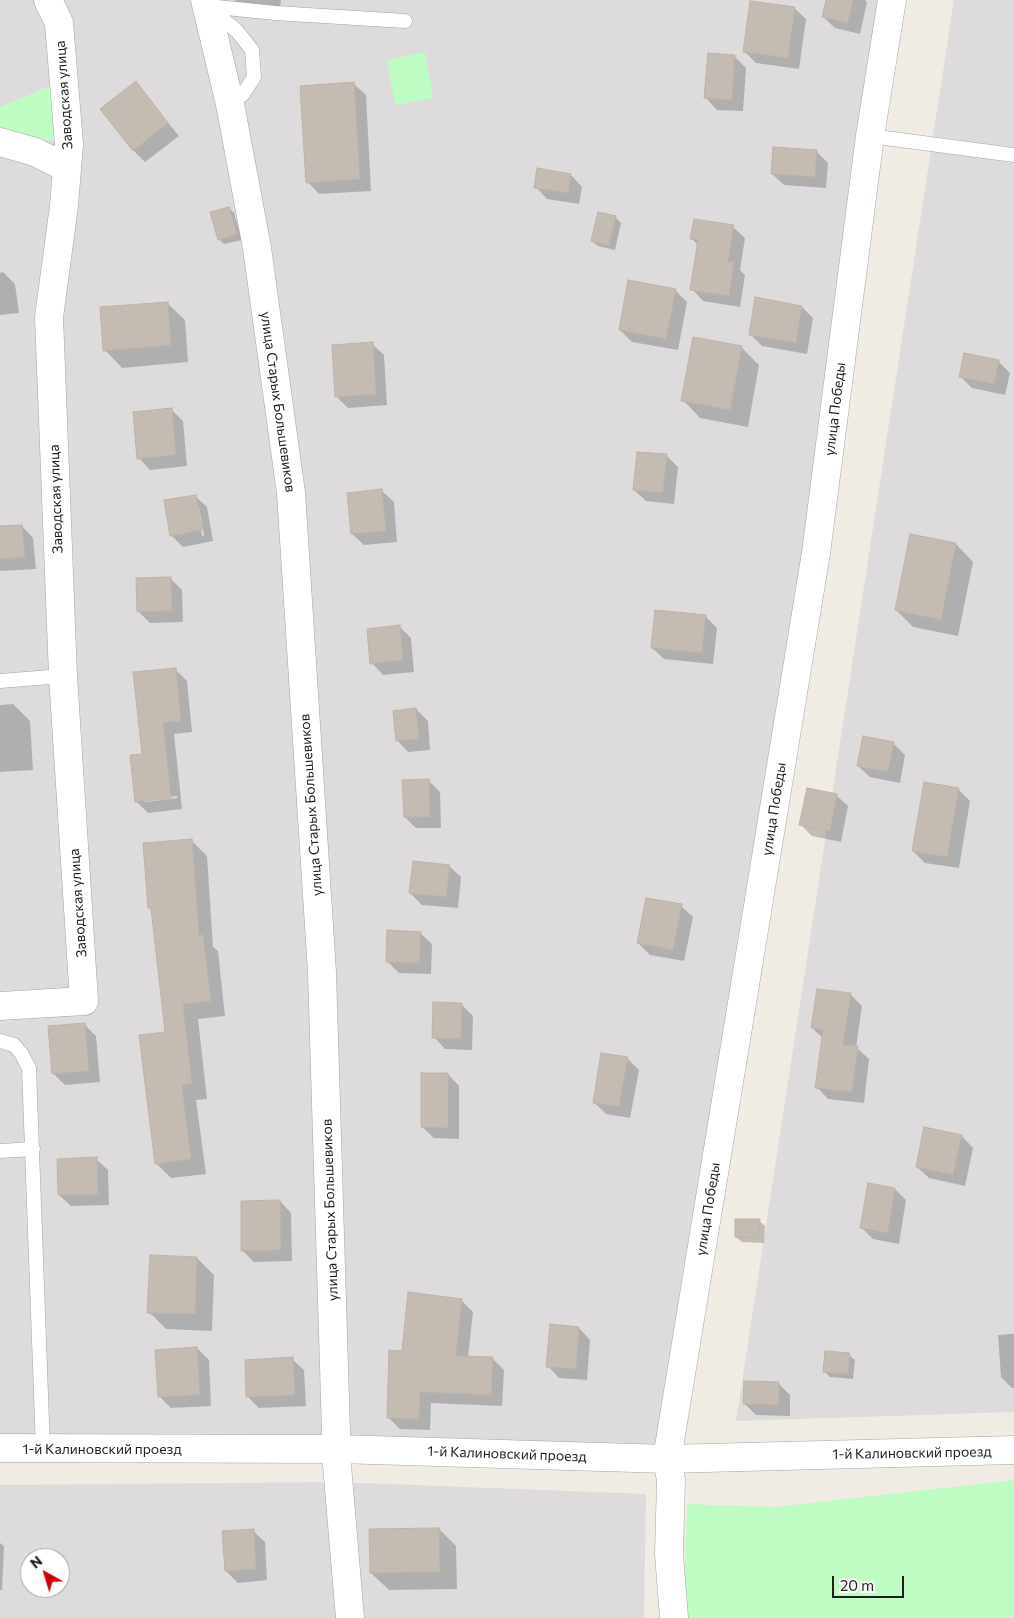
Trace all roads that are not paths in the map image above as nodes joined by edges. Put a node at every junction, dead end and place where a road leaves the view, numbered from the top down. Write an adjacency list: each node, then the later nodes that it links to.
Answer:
1 (48, 0): 8 (street, Заводская улица)
2 (892, 0): 5 (street, улица Победы)
3 (206, 3): 4 (lane); 17 (street, улица Старых Большевиков)
4 (405, 21)
5 (870, 136): 7 (lane); 19 (street, улица Победы)
6 (0, 142): 8 (street)
7 (1014, 155)
8 (67, 168): 9 (street, Заводская улица)
9 (63, 676): 10 (lane); 11 (street, Заводская улица)
10 (0, 681)
11 (0, 1006)
12 (0, 1041): 13 (lane)
13 (33, 1149): 14 (lane); 16 (lane)
14 (0, 1151)
15 (0, 1448): 16 (street, 1-й Калиновский проезд)
16 (43, 1449): 17 (street, 1-й Калиновский проезд)
17 (338, 1449): 19 (street, 1-й Калиновский проезд); 20 (street, улица Старых Большевиков)
18 (1014, 1450): 19 (street, 1-й Калиновский проезд)
19 (667, 1459): 21 (street, улица Победы)
20 (350, 1618)
21 (674, 1618)

